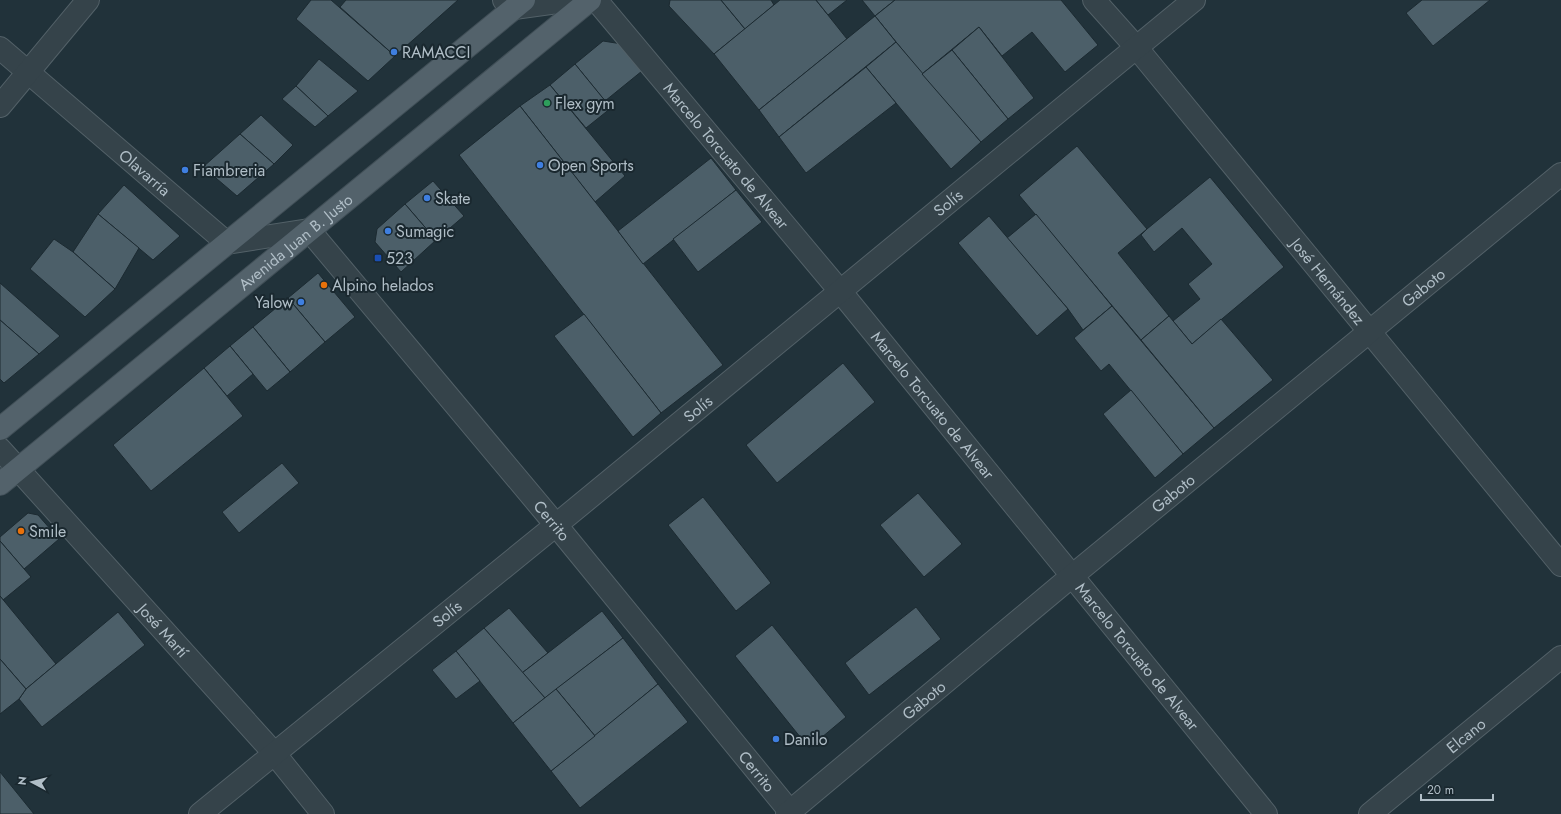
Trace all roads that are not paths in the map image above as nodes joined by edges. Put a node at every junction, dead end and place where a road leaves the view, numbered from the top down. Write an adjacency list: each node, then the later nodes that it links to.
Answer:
1 (88, 0): 10 (street)
2 (572, 0): 7 (street)
3 (590, 0): 13 (main road, Avenida Juan B. Justo)
4 (596, 0): 15 (street, Marcelo Torcuato de Alvear)
5 (1094, 0): 8 (street, José Hernández)
6 (1194, 0): 8 (street, Solís)
7 (514, 3): 14 (main road)
8 (1136, 47): 15 (street, Solís); 16 (street, José Hernández)
9 (0, 48): 10 (street, Olavarría)
10 (28, 72): 11 (street); 14 (street, Olavarría)
11 (0, 106)
12 (1561, 174): 16 (street, Gaboto)
13 (309, 230): 14 (street); 19 (main road, Avenida Juan B. Justo); 21 (street, Cerrito)
14 (227, 243): 17 (main road)
15 (840, 291): 21 (street, Solís); 23 (street, Marcelo Torcuato de Alvear)
16 (1369, 331): 22 (street, José Hernández); 23 (street, Gaboto)
17 (0, 429)
18 (0, 449): 19 (street, José Martí)
19 (18, 469): 20 (main road, Avenida Juan B. Justo); 25 (street, José Martí)
20 (0, 484)
21 (556, 525): 25 (street, Solís); 26 (street, Cerrito)
22 (1561, 564)
23 (1072, 576): 26 (street, Gaboto); 29 (street, Marcelo Torcuato de Alvear)
24 (1561, 657): 30 (street, Elcano)
25 (274, 753): 27 (street, Solís); 28 (street, José Martí)
26 (790, 813)
27 (200, 814)
28 (323, 814)
29 (1266, 814)
30 (1370, 814)

